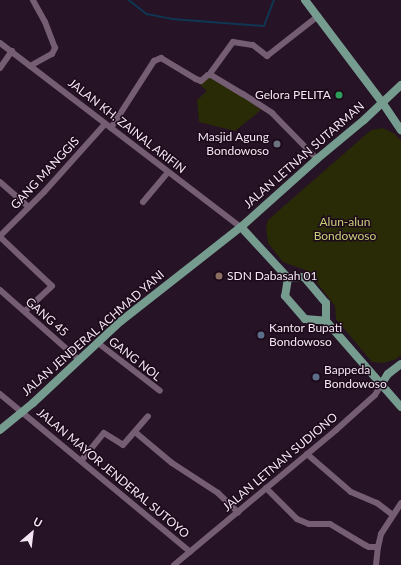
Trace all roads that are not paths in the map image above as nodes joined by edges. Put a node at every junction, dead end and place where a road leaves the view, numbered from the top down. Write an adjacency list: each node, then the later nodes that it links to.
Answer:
1 (34, 0): 6 (street)
2 (305, 0): 3 (main road)
3 (318, 16): 8 (street); 10 (main road)
4 (0, 42): 5 (street, JALAN KH. ZAINAL ARIFIN)
5 (12, 51): 6 (street, JALAN KH. ZAINAL ARIFIN); 7 (street)
6 (30, 66): 11 (street, JALAN KH. ZAINAL ARIFIN)
7 (0, 68)
8 (209, 75): 12 (street); 14 (street)
9 (401, 85): 10 (main road, JALAN LETNAN SUTARMAN)
10 (382, 102): 13 (main road); 14 (main road, JALAN LETNAN SUTARMAN)
11 (105, 124): 12 (street, JALAN KH. ZAINAL ARIFIN); 18 (street, GANG MANGGIS)
12 (111, 128): 15 (street, JALAN KH. ZAINAL ARIFIN)
13 (401, 130)
14 (317, 159): 19 (main road, JALAN LETNAN SUTARMAN)
15 (168, 172): 17 (street); 19 (street, JALAN KH. ZAINAL ARIFIN)
16 (0, 182): 18 (street)
17 (143, 202)
18 (29, 207): 20 (street, GANG MANGGIS)
19 (241, 227): 21 (main road); 25 (main road, JALAN JENDERAL ACHMAD YANI)
20 (0, 237): 23 (street)
21 (288, 278): 24 (main road); 24 (main road)
22 (0, 290): 23 (street, GANG 45)
23 (25, 311): 26 (street, GANG 45)
24 (326, 321): 28 (main road)
25 (98, 343): 26 (main road, JALAN JENDERAL ACHMAD YANI); 29 (street, GANG NOL)
26 (79, 360): 32 (main road, JALAN JENDERAL ACHMAD YANI)
27 (401, 364): 28 (main road)
28 (381, 385): 31 (main road); 36 (street, JALAN LETNAN SUDIONO)
29 (160, 392)
30 (0, 394): 32 (street, JALAN MAYOR JENDERAL SUTOYO)
31 (401, 407)
32 (22, 412): 34 (main road, JALAN JENDERAL ACHMAD YANI); 37 (street, JALAN MAYOR JENDERAL SUTOYO)
33 (148, 416): 35 (street)
34 (0, 430)
35 (135, 432): 37 (street); 40 (street)
36 (307, 454): 38 (street, JALAN LETNAN SUDIONO); 41 (street)
37 (81, 461): 43 (street, JALAN MAYOR JENDERAL SUTOYO)
38 (266, 488): 40 (street, JALAN LETNAN SUDIONO); 42 (street)
39 (401, 503): 41 (street)
40 (238, 512): 43 (street, JALAN LETNAN SUDIONO)
41 (393, 515): 42 (street)
42 (378, 546): 45 (street)
43 (190, 552): 44 (street, JALAN LETNAN SUDIONO)
44 (174, 565)
45 (376, 565)

